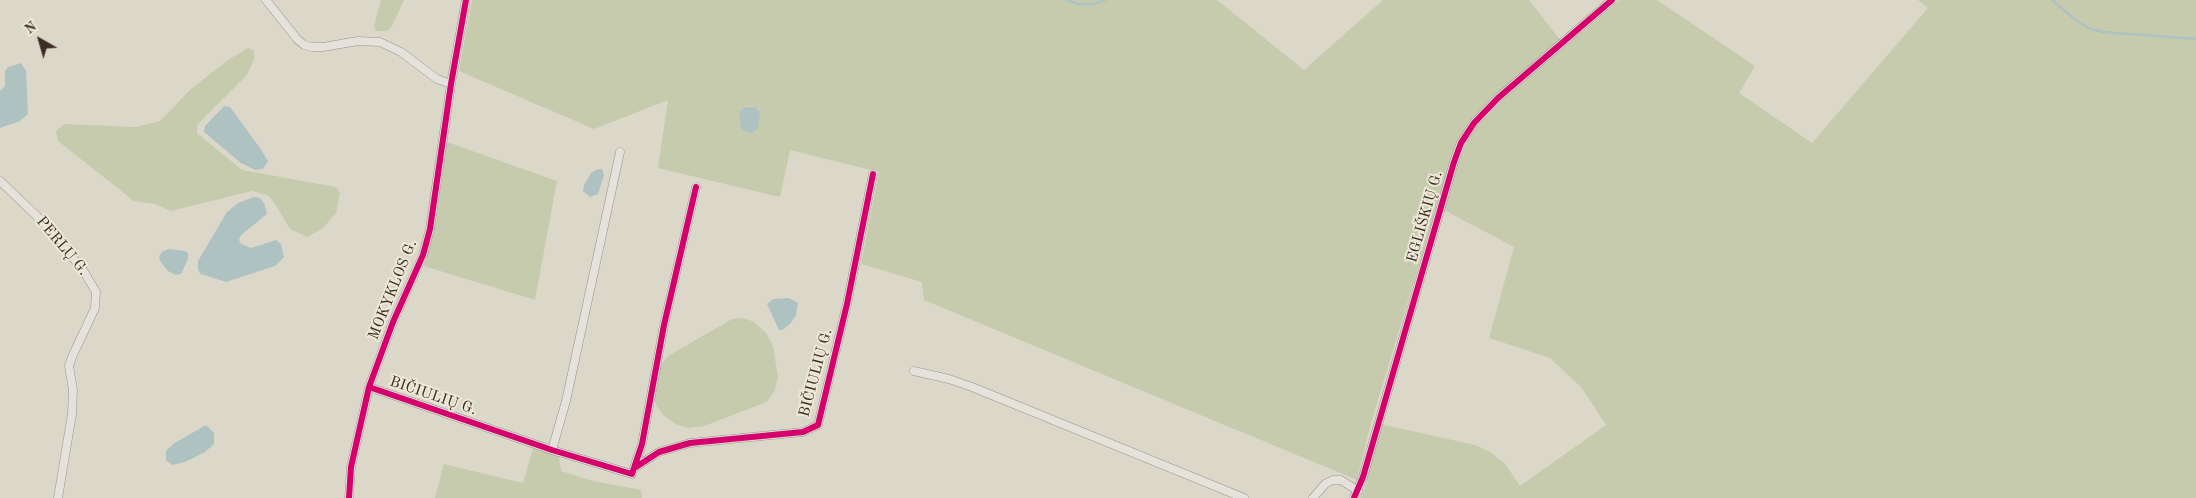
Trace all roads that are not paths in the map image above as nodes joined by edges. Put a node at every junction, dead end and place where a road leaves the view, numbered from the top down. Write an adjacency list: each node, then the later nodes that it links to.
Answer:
1 (266, 0): 4 (street)
2 (466, 0): 4 (street, MOKYKLOS G.)
3 (1612, 0): 13 (street, EGLIŠKIŲ G.)
4 (450, 84): 10 (street, MOKYKLOS G.)
5 (620, 152): 11 (street)
6 (874, 174): 12 (street, BIČIULIŲ G.)
7 (0, 181): 14 (street, PERLŲ G.)
8 (696, 187): 12 (street)
9 (914, 371): 16 (street)
10 (369, 388): 11 (street, BIČIULIŲ G.); 15 (street, MOKYKLOS G.)
11 (552, 450): 12 (street, BIČIULIŲ G.)
12 (634, 470)
13 (1356, 494): 17 (street)
14 (58, 498)
15 (349, 498)
16 (1244, 498)
17 (1313, 498)

